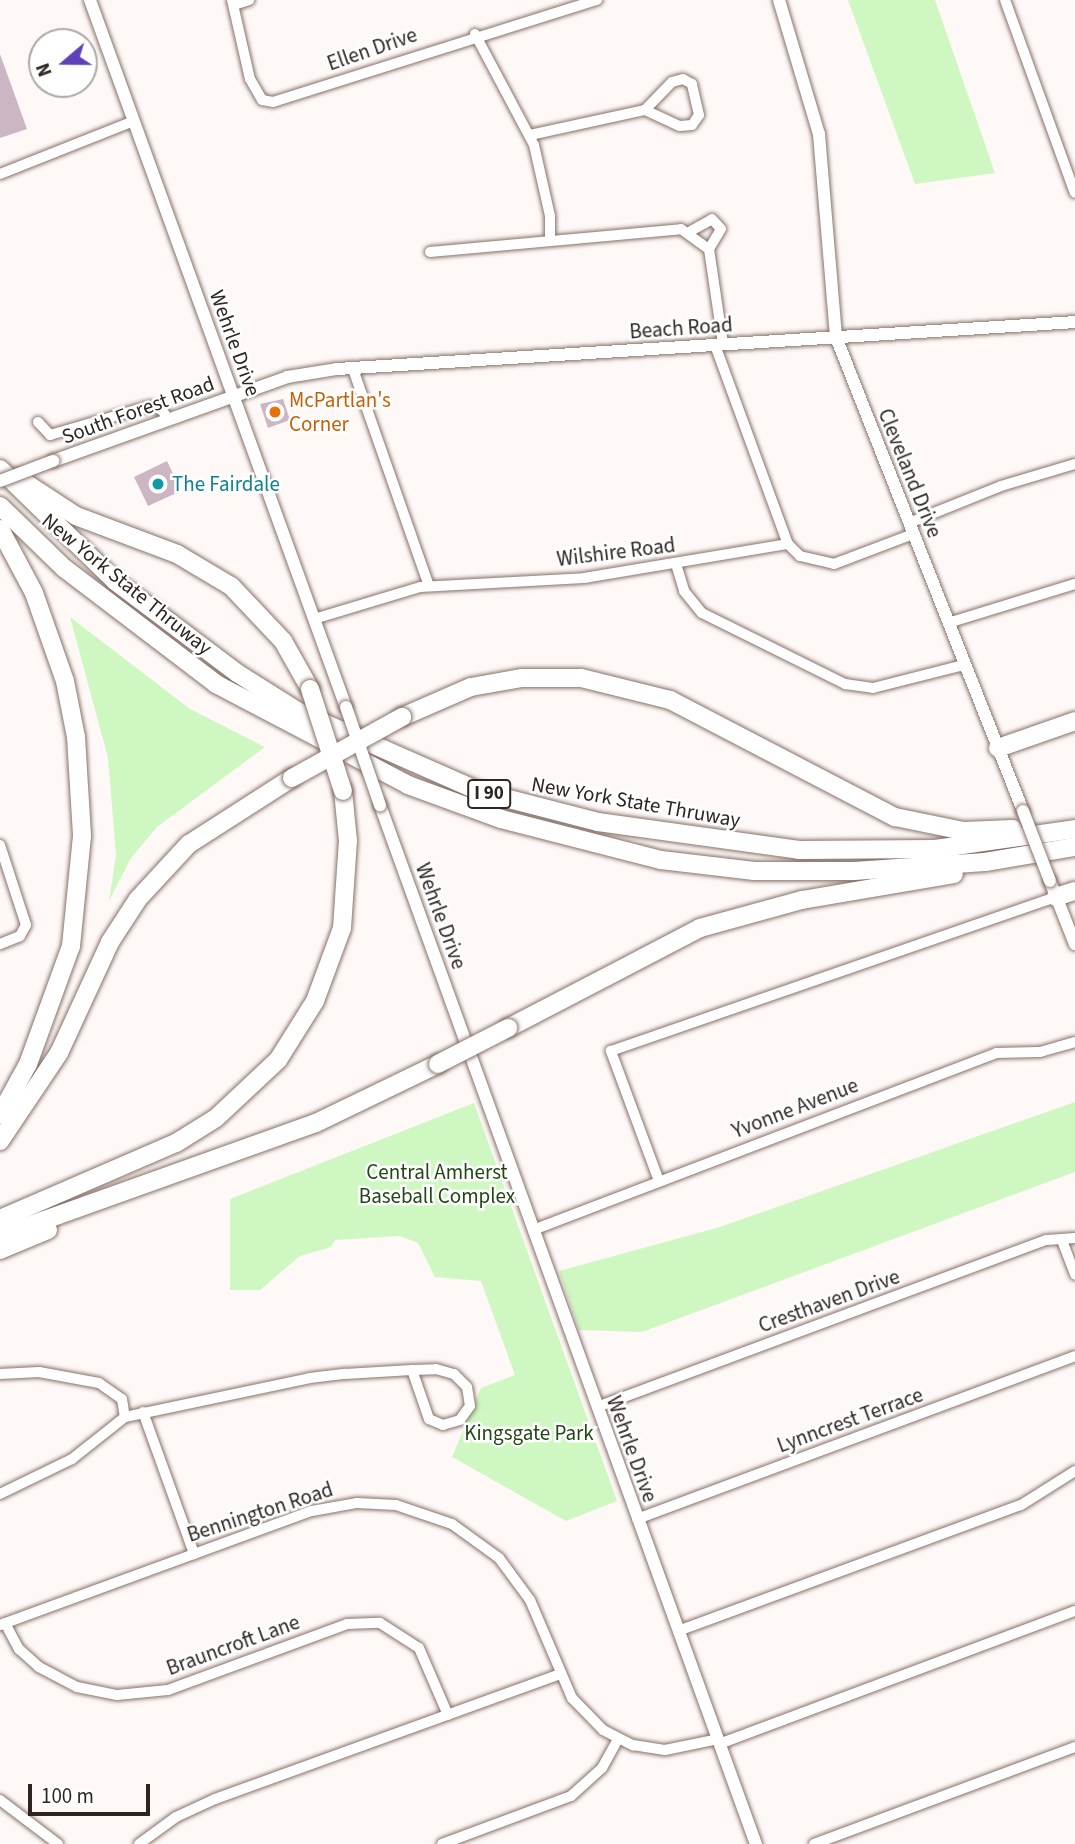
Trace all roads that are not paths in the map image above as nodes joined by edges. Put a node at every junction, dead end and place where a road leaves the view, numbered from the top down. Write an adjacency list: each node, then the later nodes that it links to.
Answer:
1 (90, 0): 9 (street, Wehrle Drive)
2 (249, 0): 6 (street)
3 (597, 0): 7 (street, Ellen Drive)
4 (779, 0): 18 (street, Cleveland Drive)
5 (1005, 0): 12 (street)
6 (233, 3): 7 (street, Ellen Drive)
7 (475, 34): 10 (street)
8 (645, 110): 8 (street); 10 (street)
9 (134, 121): 11 (street); 22 (street, Wehrle Drive)
10 (530, 135): 14 (street)
11 (0, 174)
12 (1075, 193)
13 (689, 232): 14 (street); 15 (street); 15 (street)
14 (550, 241): 16 (street)
15 (709, 249): 19 (street)
16 (430, 252)
17 (1075, 322): 18 (street, Beach Road)
18 (836, 337): 19 (street, Beach Road); 31 (street, Cleveland Drive)
19 (719, 344): 20 (street, Beach Road); 32 (street)
20 (353, 369): 21 (street, Beach Road); 35 (street)
21 (289, 376): 22 (street, South Forest Road)
22 (233, 395): 23 (street, South Forest Road); 36 (street, Wehrle Drive)
23 (168, 419): 24 (street); 28 (street, South Forest Road, bridge)
24 (38, 422)
25 (0, 462): 55 (highway, bridge)
26 (1075, 464): 31 (street)
27 (0, 469): 42 (highway, New York State Thruway / I 90)
28 (0, 481)
29 (0, 506): 45 (highway, New York State Thruway / I 90)
30 (0, 528): 51 (highway)
31 (911, 528): 32 (street); 37 (street, Cleveland Drive)
32 (788, 544): 33 (street, Wilshire Road)
33 (676, 564): 35 (street, Wilshire Road); 38 (street)
34 (1075, 584): 37 (street)
35 (429, 586): 36 (street, Wilshire Road)
36 (314, 619): 56 (street, Wehrle Drive, bridge)
37 (948, 623): 38 (street, Cleveland Drive)
38 (964, 665): 40 (street, Cleveland Drive)
39 (1075, 721): 40 (highway)
40 (998, 748): 46 (street, Cleveland Drive, bridge)
41 (1075, 819): 52 (highway, bridge)
42 (1075, 829)
43 (0, 845): 48 (street)
44 (1075, 847): 45 (highway, New York State Thruway / I 90)
45 (1030, 855): 54 (highway, bridge)
46 (1053, 889): 47 (highway); 49 (street, Cleveland Drive); 53 (street)
47 (1075, 891)
48 (0, 944)
49 (1075, 944)
50 (1075, 1042): 53 (street, Yvonne Avenue)
51 (0, 1115)
52 (0, 1141)
53 (659, 1181): 56 (street, Yvonne Avenue)
54 (145, 1182): 57 (highway); 60 (highway)
55 (0, 1219)
56 (533, 1230): 65 (street, Wehrle Drive)
57 (0, 1236)
58 (1075, 1238): 59 (street, Cresthaven Drive)
59 (1063, 1243): 61 (street); 65 (street, Cresthaven Drive)
60 (0, 1250)
61 (1075, 1275)
62 (1075, 1356): 70 (street, Lynncrest Terrace)
63 (412, 1370): 63 (street); 66 (street)
64 (0, 1374): 67 (street)
65 (597, 1407): 70 (street, Wehrle Drive)
66 (143, 1412): 67 (street); 71 (street)
67 (125, 1417): 69 (street)
68 (1075, 1471): 74 (street)
69 (0, 1494)
70 (637, 1520): 74 (street, Wehrle Drive)
71 (194, 1554): 73 (street, Bennington Road); 75 (street, Bennington Road)
72 (1075, 1611): 78 (street, Bennington Road)
73 (3, 1624): 76 (street, Brauncroft Lane)
74 (678, 1631): 78 (street, Wehrle Drive)
75 (561, 1674): 76 (street); 77 (street, Bennington Road)
76 (448, 1715): 82 (street)
77 (618, 1739): 78 (street, Bennington Road); 83 (street)
78 (718, 1741): 84 (street, Wehrle Drive)
79 (1075, 1747): 85 (street)
80 (0, 1800): 81 (street)
81 (58, 1844)
82 (139, 1844)
83 (442, 1844)
84 (756, 1844)
85 (814, 1844)

